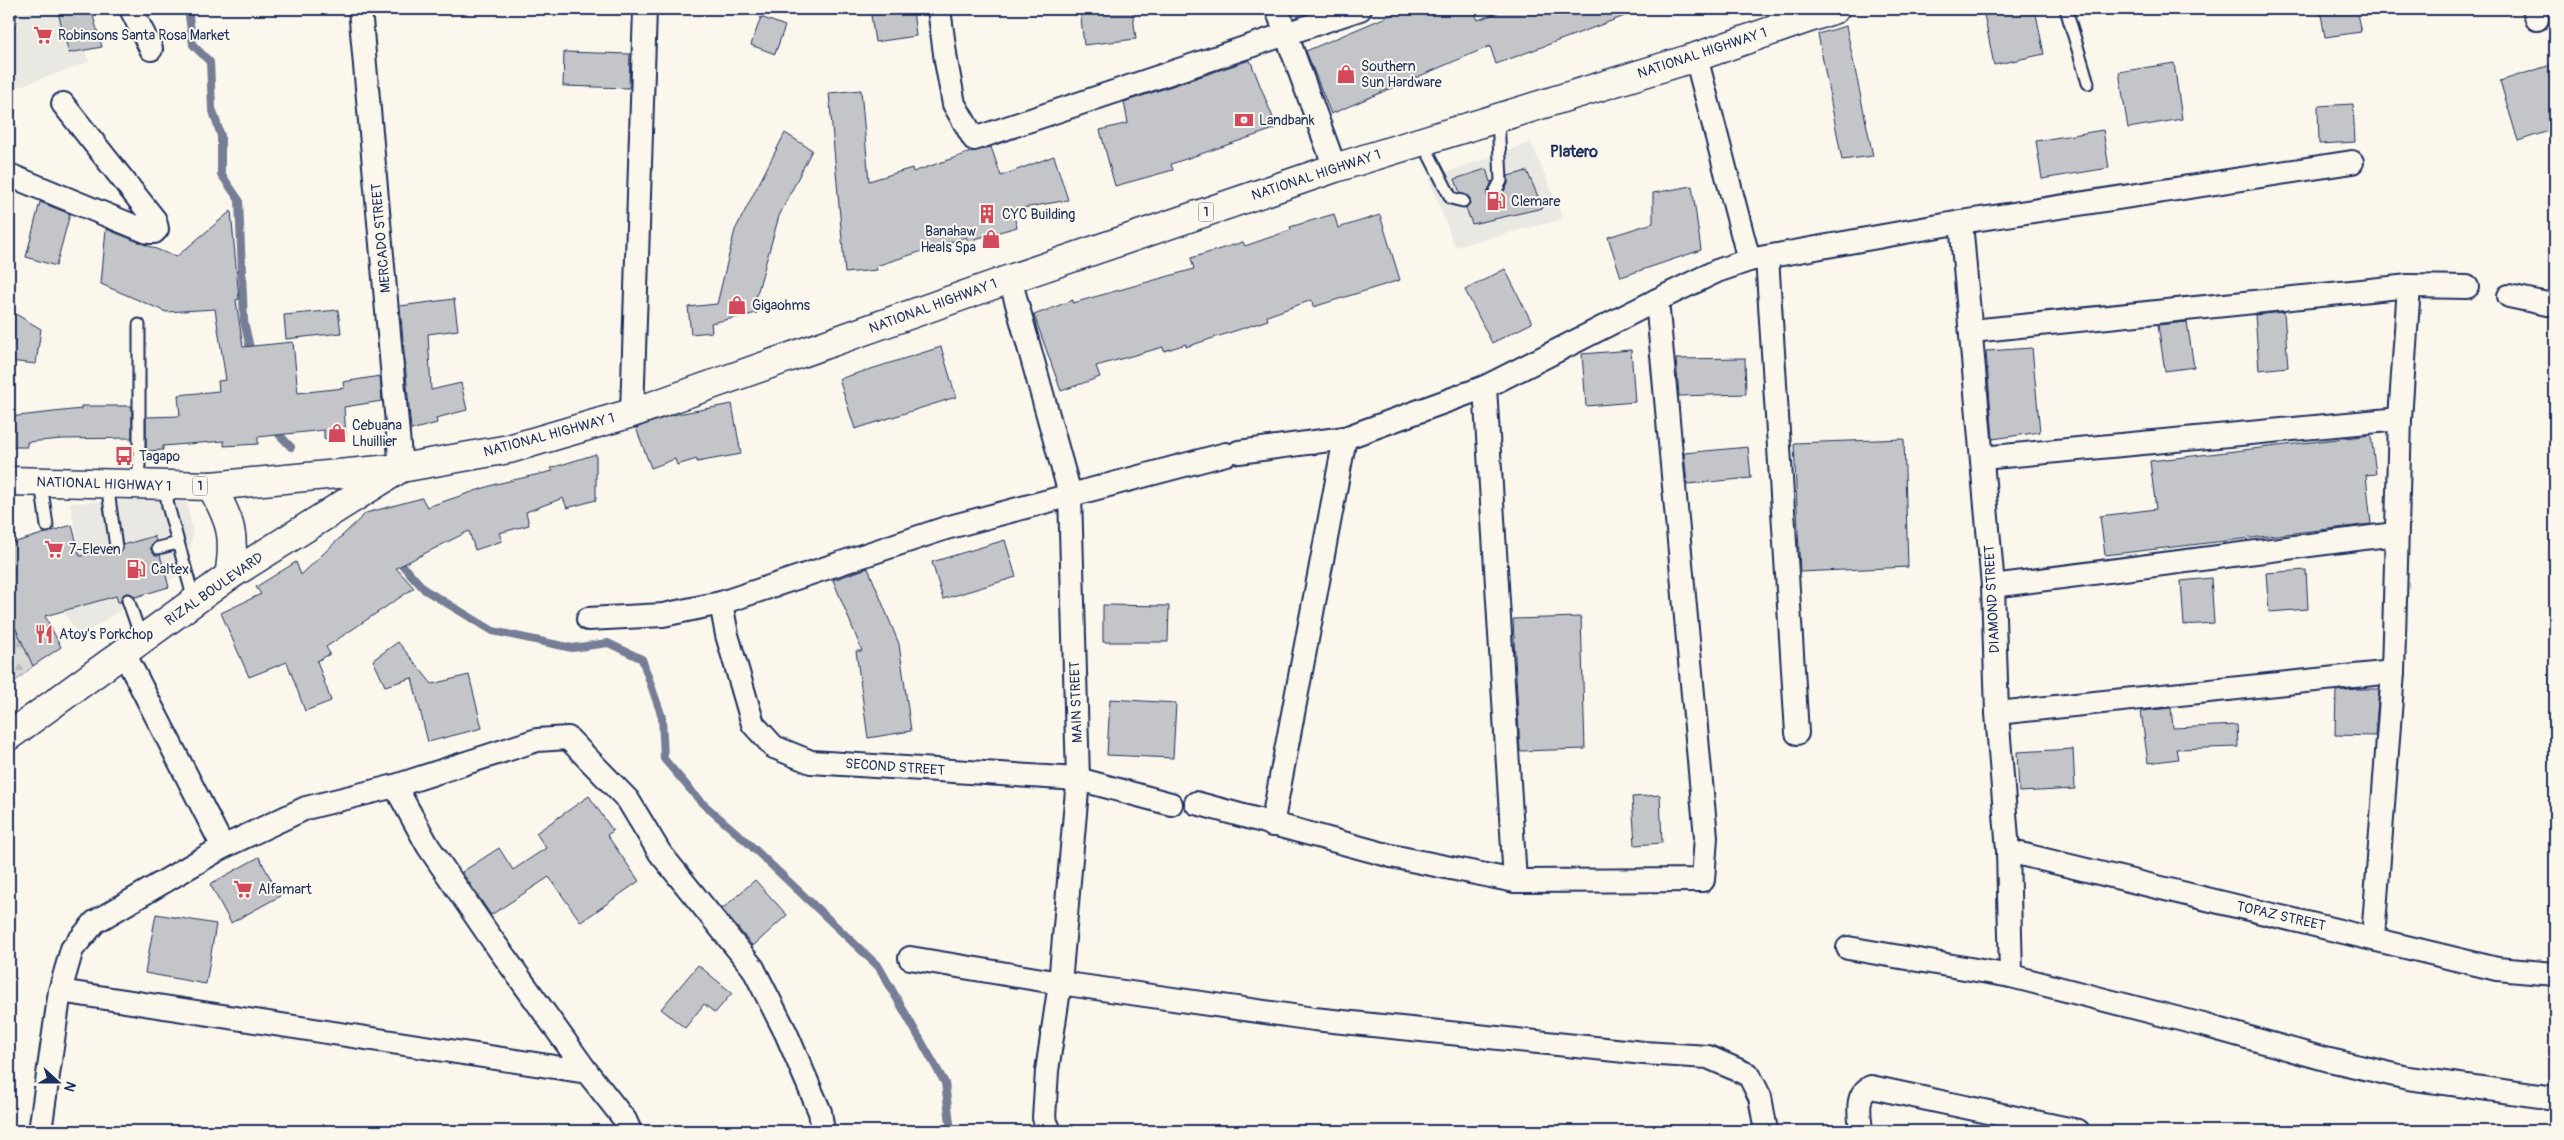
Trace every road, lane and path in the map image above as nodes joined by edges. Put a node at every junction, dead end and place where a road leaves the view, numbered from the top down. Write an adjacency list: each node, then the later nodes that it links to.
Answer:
1 (9, 9): 11 (lane)
2 (131, 9): 13 (street)
3 (360, 9): 39 (street, MERCADO STREET)
4 (646, 9): 35 (street)
5 (939, 9): 12 (street)
6 (1277, 9): 12 (street)
7 (1360, 9): 12 (street)
8 (1835, 9): 10 (main road, NATIONAL HIGHWAY 1 / 1)
9 (2066, 9): 15 (lane)
10 (1776, 18): 14 (main road, NATIONAL HIGHWAY 1 / 1)
11 (9, 22)
12 (1285, 35): 20 (street)
13 (151, 49)
14 (1696, 57): 17 (main road, NATIONAL HIGHWAY 1 / 1); 25 (street)
15 (2088, 83)
16 (63, 104): 21 (street)
17 (1498, 118): 18 (main road, NATIONAL HIGHWAY 1 / 1); 22 (lane)
18 (1422, 141): 20 (main road, NATIONAL HIGHWAY 1 / 1); 23 (lane)
19 (2352, 162): 24 (street)
20 (1334, 168): 26 (main road, NATIONAL HIGHWAY 1 / 1)
21 (9, 175)
22 (1494, 194)
23 (1463, 201)
24 (1961, 222): 25 (street); 33 (street, DIAMOND STREET)
25 (1758, 258): 30 (street); 60 (street)
26 (1010, 279): 35 (main road, NATIONAL HIGHWAY 1 / 1); 45 (street, MAIN STREET)
27 (2410, 286): 28 (street); 33 (street); 36 (street)
28 (2467, 287)
29 (2509, 296): 31 (street)
30 (1657, 300): 34 (street); 69 (street)
31 (2555, 303)
32 (139, 325): 43 (lane)
33 (1972, 331): 38 (street, DIAMOND STREET)
34 (1485, 387): 37 (street); 69 (street)
35 (632, 413): 39 (main road, NATIONAL HIGHWAY 1 / 1)
36 (2400, 419): 38 (street); 47 (street)
37 (1345, 438): 45 (street); 66 (street)
38 (1982, 458): 52 (street, DIAMOND STREET)
39 (401, 468): 44 (main road, NATIONAL HIGHWAY 1 / 1); 51 (main road, RIZAL BOULEVARD)
40 (9, 482): 41 (main road, NATIONAL HIGHWAY 1 / 1)
41 (41, 482): 42 (main road, NATIONAL HIGHWAY 1 / 1); 46 (lane)
42 (107, 484): 43 (main road, NATIONAL HIGHWAY 1 / 1); 49 (lane)
43 (152, 486): 44 (main road, NATIONAL HIGHWAY 1 / 1); 48 (lane)
44 (211, 486): 51 (main road)
45 (1070, 494): 55 (street); 62 (street, MAIN STREET)
46 (47, 526)
47 (2395, 534): 52 (street); 58 (street)
48 (178, 543): 50 (lane); 54 (lane)
49 (116, 547)
50 (158, 548)
51 (229, 576): 54 (main road, RIZAL BOULEVARD)
52 (1993, 586): 59 (street, DIAMOND STREET)
53 (128, 600): 57 (lane)
54 (195, 603): 57 (main road, RIZAL BOULEVARD)
55 (721, 604): 56 (street); 62 (street, SECOND STREET)
56 (588, 619)
57 (133, 646): 61 (main road, RIZAL BOULEVARD); 67 (street)
58 (2393, 672): 59 (street); 70 (street)
59 (1997, 713): 68 (street, DIAMOND STREET)
60 (1798, 733)
61 (9, 736)
62 (1078, 780): 65 (street, SECOND STREET); 75 (street, MAIN STREET)
63 (395, 786): 67 (street); 77 (street); 81 (street)
64 (1196, 803): 66 (street)
65 (1171, 804)
66 (1272, 825): 69 (street)
67 (223, 847): 76 (street)
68 (2008, 851): 70 (street, TOPAZ STREET); 74 (street, DIAMOND STREET)
69 (1515, 880)
70 (2373, 938): 73 (street, TOPAZ STREET)
71 (1848, 948): 74 (street)
72 (910, 958): 75 (street)
73 (2555, 974)
74 (2011, 976): 78 (street)
75 (1060, 983): 82 (street, MAIN STREET); 83 (street)
76 (60, 991): 77 (street); 79 (street)
77 (587, 1072): 80 (street)
78 (2555, 1098)
79 (40, 1131)
80 (630, 1131)
81 (823, 1131)
82 (1050, 1131)
83 (1766, 1131)
84 (1861, 1131): 85 (street)
85 (2078, 1131)

